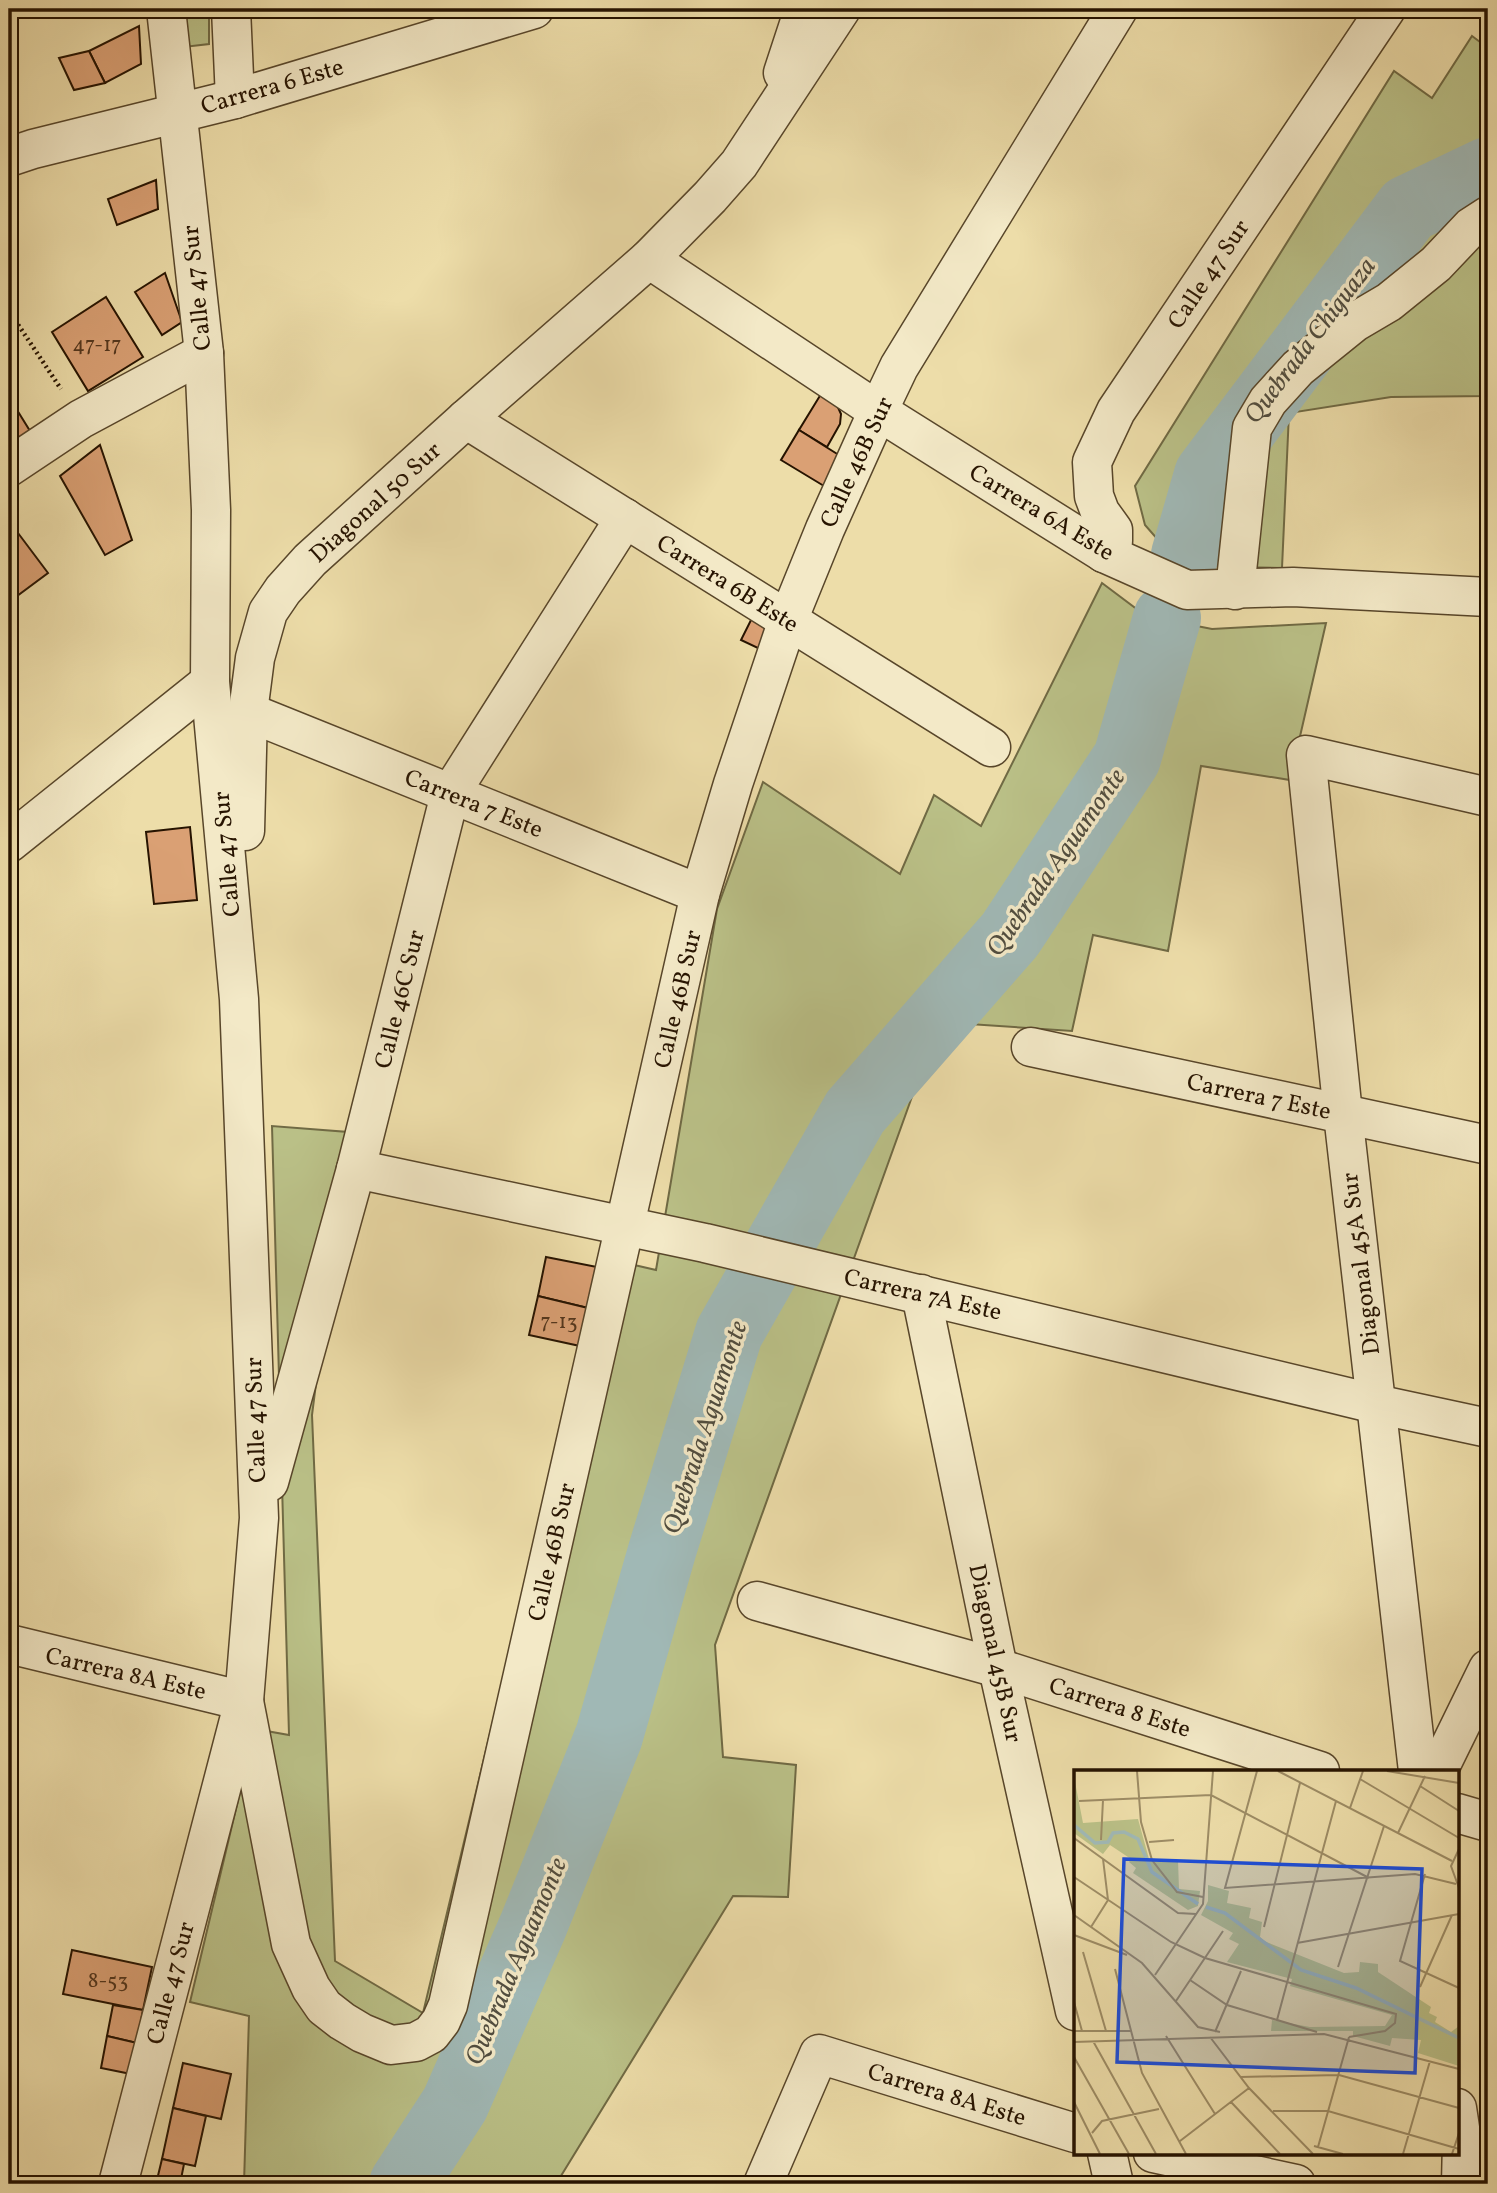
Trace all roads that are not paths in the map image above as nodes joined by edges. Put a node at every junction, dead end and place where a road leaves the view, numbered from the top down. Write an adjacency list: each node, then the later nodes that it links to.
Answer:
1 (166, 9): 9 (street, Calle 47 Sur)
2 (231, 9): 8 (street)
3 (534, 9): 8 (street, Carrera 6 Este)
4 (804, 9): 10 (street)
5 (841, 9): 10 (street)
6 (1118, 9): 15 (street, Calle 46B Sur)
7 (1386, 9): 19 (street, Calle 47 Sur)
8 (234, 99): 9 (street, Carrera 6 Este)
9 (176, 113): 11 (street, Carrera 6 Este); 14 (street, Calle 47 Sur)
10 (765, 125): 13 (street, Diagonal 50 Sur)
11 (9, 157)
12 (1488, 216): 20 (street)
13 (649, 259): 15 (street, Carrera 6A Este); 16 (street, Diagonal 50 Sur)
14 (204, 353): 17 (street); 23 (street, Calle 47 Sur)
15 (878, 411): 19 (street, Carrera 6A Este); 22 (street, Calle 46B Sur)
16 (466, 419): 18 (street, Carrera 6B Este); 24 (street, Diagonal 50 Sur)
17 (9, 467)
18 (625, 518): 22 (street, Carrera 6B Este); 26 (street, Calle 46C Sur)
19 (1104, 553): 20 (street, Carrera 6A Este)
20 (1235, 590): 21 (street, Carrera 6A Este)
21 (1488, 597)
22 (788, 620): 25 (street, Carrera 6B Este); 29 (street, Calle 46B Sur)
23 (210, 682): 28 (street); 30 (street, Calle 47 Sur)
24 (248, 712): 26 (street, Carrera 7 Este); 30 (street, Diagonal 50 Sur)
25 (991, 747)
26 (450, 794): 29 (street, Carrera 7 Este); 34 (street, Calle 46C Sur)
27 (1488, 797): 32 (street, Diagonal 45A Sur)
28 (9, 843)
29 (700, 894): 35 (street, Calle 46B Sur)
30 (239, 999): 39 (street, Calle 47 Sur)
31 (1031, 1047): 32 (street, Carrera 7 Este)
32 (1343, 1114): 33 (street, Carrera 7 Este); 37 (street, Diagonal 45A Sur)
33 (1488, 1145)
34 (356, 1170): 35 (street, Carrera 7A Este); 39 (street, Calle 46C Sur)
35 (625, 1227): 36 (street, Carrera 7A Este); 51 (street, Calle 46B Sur)
36 (922, 1294): 37 (street, Carrera 7A Este); 42 (street, Diagonal 45B Sur)
37 (1376, 1404): 38 (street, Carrera 7A Este); 46 (street, Diagonal 45A Sur)
38 (1488, 1428)
39 (259, 1518): 44 (street, Calle 47 Sur)
40 (757, 1601): 42 (street, Carrera 8 Este)
41 (9, 1644): 44 (street, Carrera 8A Este)
42 (998, 1668): 45 (street, Carrera 8 Este); 50 (street, Diagonal 45B Sur)
43 (1488, 1670): 47 (street)
44 (244, 1701): 51 (street, Calle 47 Sur); 56 (street, Calle 47 Sur)
45 (1317, 1770)
46 (1419, 1770)
47 (1438, 1770)
48 (1458, 1813): 49 (street)
49 (1488, 1822)
50 (1074, 2007)
51 (408, 2044)
52 (1458, 2115): 60 (street)
53 (1074, 2133): 57 (street, Carrera 8A Este)
54 (1107, 2154): 58 (street)
55 (1158, 2154): 59 (street)
56 (118, 2184)
57 (763, 2184)
58 (1114, 2184)
59 (1296, 2184)
60 (1461, 2184)

